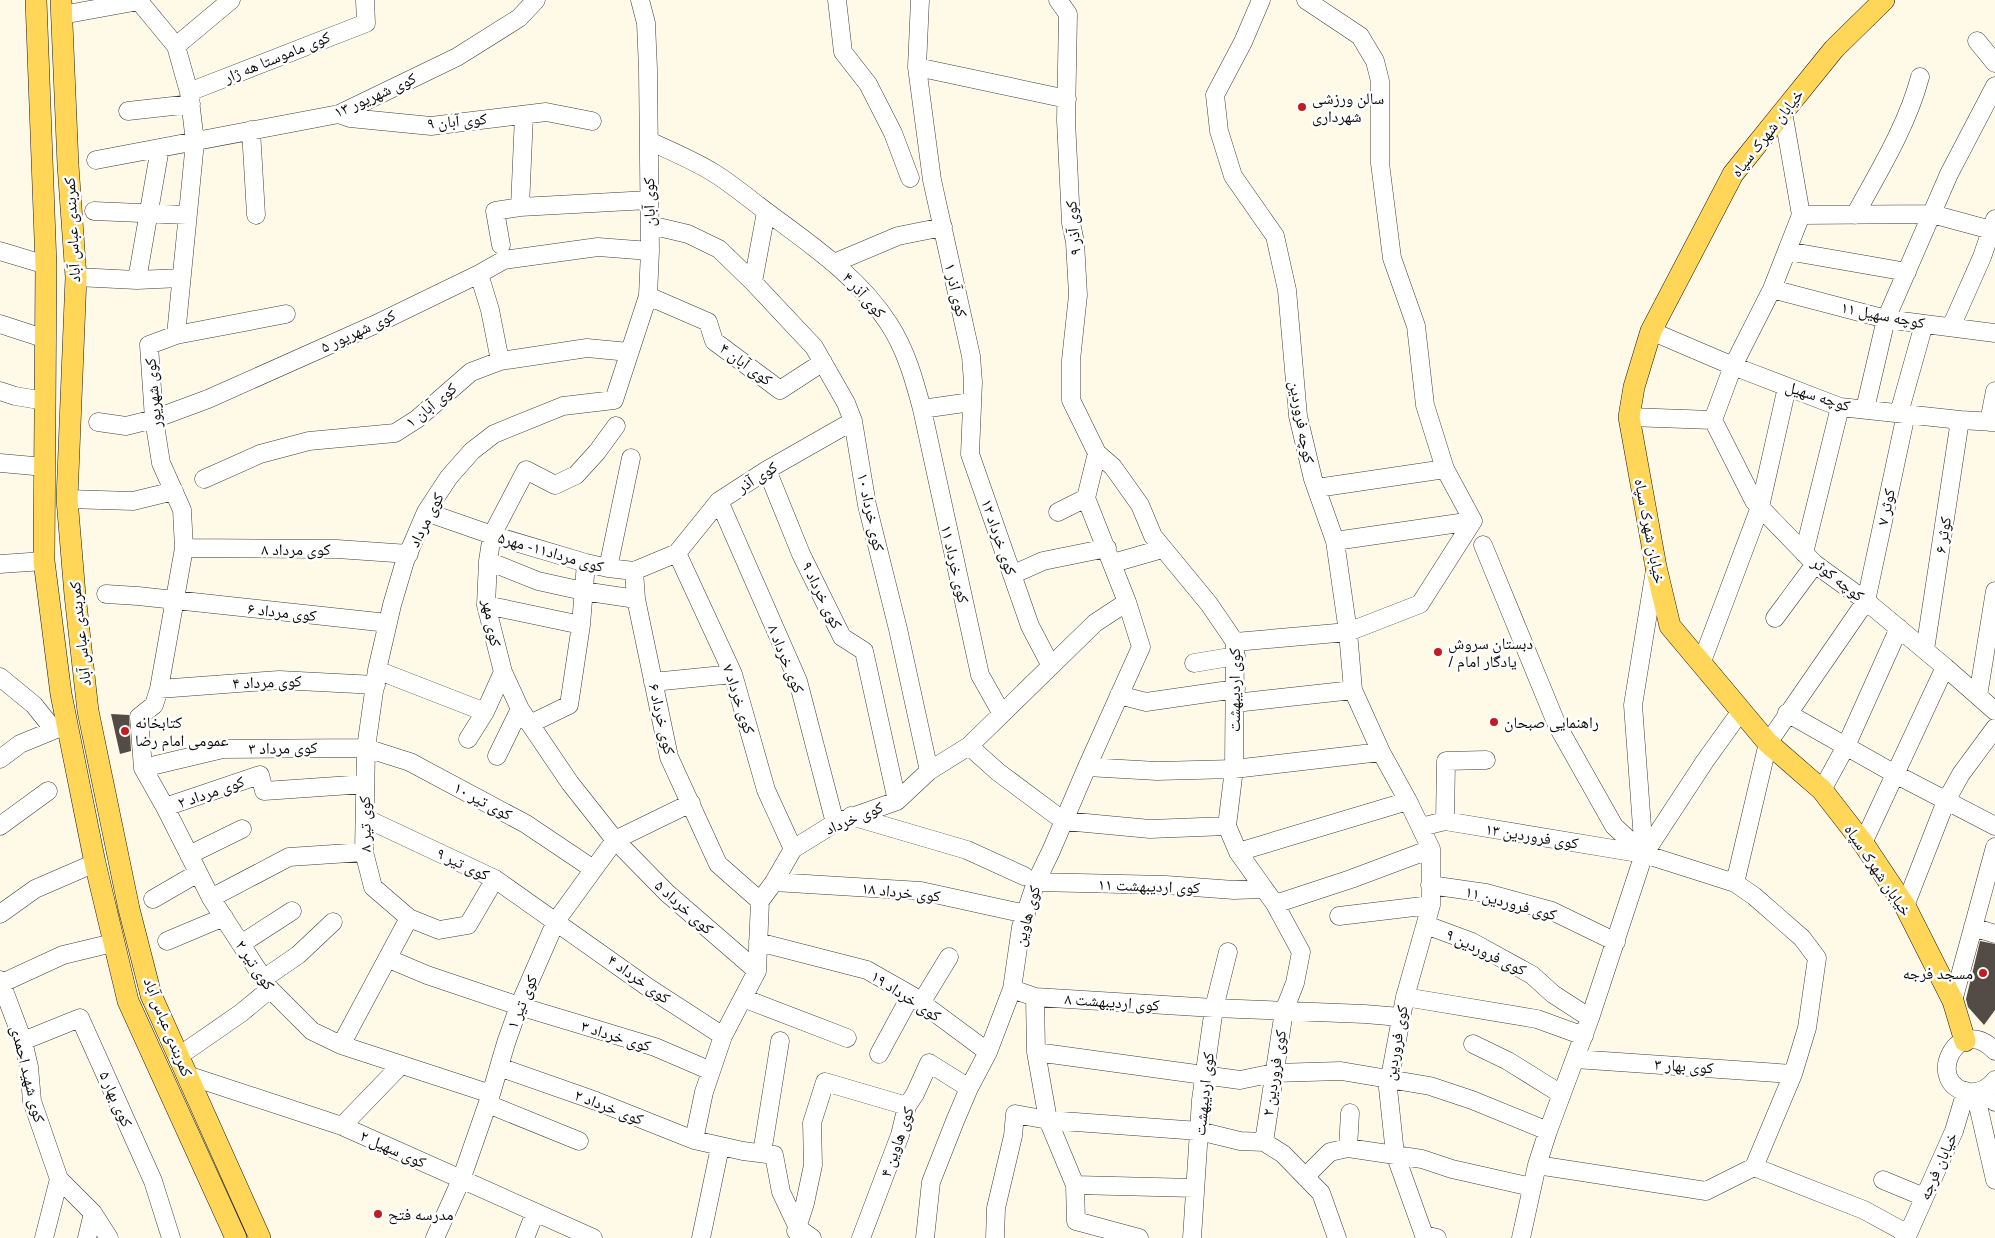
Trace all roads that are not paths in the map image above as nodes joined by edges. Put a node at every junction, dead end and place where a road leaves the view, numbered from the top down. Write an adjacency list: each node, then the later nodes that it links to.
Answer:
1 (36, 0): 51 (main road, کمربندی عباس آباد)
2 (139, 0): 13 (street); 15 (street)
3 (232, 0): 15 (street)
4 (365, 0): 20 (street, کوی ماموستا هه ژار)
5 (536, 0): 24 (street, کوی شهریور ۱۳)
6 (640, 0): 28 (street, کوی آبان)
7 (837, 0): 32 (street)
8 (920, 0): 17 (street, کوی آذر ۱)
9 (1058, 0): 21 (street, کوی آذر ۹)
10 (1261, 0): 98 (street, کوچه فروردین)
11 (1306, 0): 95 (street)
12 (1884, 0): 23 (main road, خیابان شهرک سپاه)
13 (61, 8): 54 (main road, کمربندی عباس آباد)
14 (1977, 41): 16 (street)
15 (176, 46): 20 (street)
16 (1995, 63)
17 (917, 67): 21 (street); 45 (street, کوی آذر ۱)
18 (1920, 77): 42 (street)
19 (1995, 86): 38 (street)
20 (190, 98): 22 (street, کوی ماموستا هه ژار); 29 (street)
21 (1067, 98): 91 (street, کوی آذر ۹)
22 (128, 112)
23 (1783, 112): 41 (street); 65 (main road, خیابان شهرک سپاه)
24 (339, 114): 25 (street, کوی آبان ۹); 27 (street, کوی شهریور ۱۳)
25 (524, 115): 26 (street, کوی آبان ۹); 34 (street)
26 (592, 120)
27 (250, 130): 29 (street, کوی شهریور ۱۳); 40 (street)
28 (649, 141): 33 (street, کوی آبان); 36 (street, کوی آذر ۴)
29 (195, 142): 30 (street, کوی شهریور ۱۳); 39 (street)
30 (160, 148): 31 (street, کوی شهریور ۱۳); 37 (street)
31 (96, 160)
32 (910, 178)
33 (648, 200): 34 (street); 43 (street, کوی آبان)
34 (520, 207): 46 (street)
35 (94, 210): 37 (street)
36 (766, 212): 50 (street, کوی آذر ۴); 57 (street)
37 (149, 213): 39 (street); 56 (street)
38 (1932, 214): 42 (street); 44 (street); 52 (street)
39 (187, 215): 55 (street)
40 (256, 215)
41 (1801, 215): 42 (street); 49 (street)
42 (1855, 215)
43 (650, 225): 48 (street, کوی آبان); 57 (street, کوی خرداد ۱۰)
44 (1994, 226): 64 (street)
45 (943, 227): 50 (street); 78 (street, کوی آذر ۱)
46 (501, 245)
47 (0, 251): 51 (street)
48 (650, 251): 53 (street, کوی شهریور ۵); 59 (street, کوی آبان)
49 (1787, 251): 52 (street); 58 (street)
50 (834, 262): 80 (street, کوی آذر ۴)
51 (46, 265): 68 (main road, کمربندی عباس آباد)
52 (1907, 272): 61 (street)
53 (479, 274): 70 (street); 84 (street, کوی شهریور ۵)
54 (76, 277): 56 (street); 101 (main road, کمربندی عباس آباد)
55 (181, 278): 56 (street); 67 (street)
56 (137, 280)
57 (753, 282): 71 (street, کوی خرداد ۱۰)
58 (1772, 289): 61 (street, کوچه سهیل ۱۱); 72 (street)
59 (648, 296): 69 (street, کوی آبان); 71 (street, کوی آبان ۴)
60 (286, 314): 67 (street)
61 (1886, 319): 63 (street, کوچه سهیل ۱۱); 81 (street)
62 (0, 324): 68 (street)
63 (1924, 324): 64 (street, کوچه سهیل ۱۱); 82 (street, کوثر ۷)
64 (1951, 327): 66 (street, کوچه سهیل ۱۱)
65 (1651, 331): 72 (street, کوچه سهیل); 83 (main road, خیابان شهرک سپاه)
66 (1995, 333)
67 (176, 335): 84 (street, کوی شهریور)
68 (46, 339): 77 (main road, کمربندی عباس آباد)
69 (629, 352): 70 (street, کوی آبان ۱); 76 (street, کوی آبان)
70 (500, 361): 97 (street, کوی آبان ۱)
71 (824, 362): 87 (street, کوی خرداد ۱۰)
72 (1733, 366): 73 (street, کوچه سهیل); 85 (street)
73 (1787, 387): 79 (street, کوچه سهیل); 103 (street)
74 (0, 391): 77 (street)
75 (1995, 391): 89 (street)
76 (614, 400): 104 (street, کوی مرداد)
77 (45, 401): 94 (main road, کمربندی عباس آباد)
78 (971, 402): 80 (street); 123 (street, کوی خرداد ۱۲)
79 (1840, 407): 81 (street, کوچه سهیل); 115 (street)
80 (922, 409): 158 (street, کوی خرداد ۱۱)
81 (1864, 409): 82 (street, کوچه سهیل)
82 (1903, 414): 86 (street, کوچه سهیل); 129 (street, کوثر ۷)
83 (1629, 417): 85 (street); 120 (main road, خیابان شهرک سپاه)
84 (154, 419): 88 (street, کوی شهریور ۵); 99 (street, کوی شهریور)
85 (1713, 420): 103 (street, کوچه کوثر)
86 (1960, 420): 89 (street, کوچه سهیل); 138 (street, کوثر ۶)
87 (853, 421): 96 (street, کوی آذر); 174 (street, کوی خرداد ۱۰)
88 (98, 422)
89 (1992, 422)
90 (616, 426): 107 (street, کوی مهر)
91 (1097, 453): 100 (street); 111 (street, کوی اردیبهشت)
92 (631, 458): 121 (street)
93 (0, 463): 94 (street)
94 (45, 468): 116 (main road, کمربندی عباس آباد)
95 (1445, 469): 98 (street); 106 (street)
96 (766, 470): 102 (street, کوی آذر); 179 (street, کوی خرداد ۹)
97 (204, 479)
98 (1317, 488): 108 (street, کوچه فروردین)
99 (174, 492): 101 (street); 110 (street, کوی شهریور)
100 (1086, 498): 105 (street); 114 (street, کوی هاوین)
101 (67, 499): 264 (main road, کمربندی عباس آباد)
102 (719, 501): 112 (street, کوی آذر); 186 (street, کوی خرداد ۸)
103 (1760, 507): 115 (street, کوچه کوثر); 140 (street)
104 (426, 512): 107 (street, کوی مرداد۱۱- مهر۵); 113 (street, کوی مرداد)
105 (1058, 512)
106 (1472, 521): 108 (street); 136 (street)
107 (492, 535): 117 (street, کوی مهر); 118 (street, کوی مرداد۱۱- مهر۵)
108 (1335, 541): 136 (street, کوچه فروردین)
109 (1483, 545): 201 (street)
110 (184, 548): 113 (street, کوی مرداد ۸); 128 (street, کوی شهریور)
111 (1162, 549): 114 (street); 137 (street, کوی اردیبهشت)
112 (676, 553): 122 (street, کوی مرداد۱۱- مهر۵); 144 (street, کوی خرداد ۷)
113 (408, 554): 133 (street, کوی مرداد)
114 (1110, 555): 123 (street); 130 (street, کوی هاوین)
115 (1810, 559): 129 (street, کوچه کوثر); 132 (street)
116 (44, 561): 119 (street); 202 (main road, کمربندی عباس آباد)
117 (488, 562): 124 (street); 131 (street, کوی مهر)
118 (586, 563): 121 (street, کوی مرداد۱۱- مهر۵); 124 (street)
119 (0, 564)
120 (1656, 567): 140 (main road, خیابان شهرک سپاه); 201 (street)
121 (608, 568): 122 (street, کوی مرداد۱۱- مهر۵)
122 (634, 571): 127 (street, کوی خرداد ۶)
123 (1012, 576): 141 (street, کوی خرداد ۱۲)
124 (583, 591): 127 (street); 134 (street)
125 (1995, 591): 152 (street)
126 (106, 594): 128 (street, کوی مرداد ۶)
127 (636, 599): 146 (street, کوی خرداد ۶)
128 (176, 601): 133 (street, کوی مرداد ۶); 148 (street, کوی شهریور)
129 (1866, 601): 135 (street, کوچه کوثر); 157 (street)
130 (1127, 602): 141 (street, کوی خرداد); 150 (street, کوی هاوین)
131 (486, 605): 134 (street); 143 (street, کوی مهر)
132 (1774, 618)
133 (388, 623): 145 (street, کوی مرداد)
134 (581, 625): 160 (street)
135 (1899, 628): 138 (street, کوچه کوثر); 165 (street)
136 (1348, 632): 137 (street); 149 (street, کوچه فروردین)
137 (1235, 649): 139 (street); 151 (street, کوی اردیبهشت)
138 (1925, 650): 142 (street, کوچه کوثر)
139 (1194, 662)
140 (1701, 664): 154 (main road, خیابان شهرک سپاه)
141 (1051, 666): 158 (street, کوی خرداد)
142 (1945, 667): 152 (street, کوچه کوثر); 175 (street)
143 (503, 672): 153 (street, کوی مهر); 156 (street)
144 (733, 674): 146 (street); 196 (street, کوی خرداد ۷)
145 (376, 678): 148 (street, کوی مرداد ۴); 156 (street, کوی مرداد ۴); 166 (street, کوی مرداد)
146 (653, 682): 182 (street, کوی خرداد ۶)
147 (4, 685): 169 (street)
148 (159, 689): 159 (street, کوی شهریور)
149 (1353, 690): 151 (street); 167 (street, کوچه فروردین)
150 (1119, 695): 151 (street); 171 (street, کوی هاوین)
151 (1235, 696): 173 (street, کوی اردیبهشت)
152 (1978, 696): 155 (street, کوچه کوثر)
153 (520, 709): 160 (street, کوی مهر); 168 (street)
154 (1741, 711): 163 (main road, خیابان شهرک سپاه); 201 (street)
155 (1995, 711)
156 (486, 712): 162 (street)
157 (1788, 713): 163 (street); 165 (street)
158 (1002, 714): 164 (street, کوی خرداد)
159 (139, 717): 172 (street, کوی تیر ۲)
160 (530, 724): 193 (street, کوی مهر)
161 (1995, 728): 181 (street)
162 (468, 739)
163 (1768, 743): 177 (main road, خیابان شهرک سپاه); 208 (street)
164 (970, 746): 174 (street, کوی خرداد); 185 (street)
165 (1846, 746): 175 (street); 177 (street)
166 (366, 748): 172 (street, کوی مرداد ۳); 176 (street, کوی تیر ۸); 203 (street, کوی تیر ۱۰)
167 (1381, 752): 173 (street); 180 (street, کوچه فروردین)
168 (497, 756)
169 (0, 759)
170 (1486, 760): 187 (street)
171 (1087, 767): 173 (street); 185 (street, کوی هاوین)
172 (143, 768): 183 (street, کوی تیر ۲)
173 (1234, 769): 189 (street, کوی اردیبهشت)
174 (929, 771): 179 (street, کوی خرداد)
175 (1895, 774): 181 (street); 194 (street)
176 (364, 784): 183 (street, کوی مرداد ۲); 184 (street, کوی تیر ۸)
177 (1822, 790): 194 (main road, خیابان شهرک سپاه)
178 (48, 791): 188 (street)
179 (897, 801): 186 (street, کوی خرداد)
180 (1408, 801): 191 (street, کوچه فروردین); 199 (street)
181 (1946, 801): 190 (street); 216 (street)
182 (691, 803): 193 (street); 213 (street, کوی خرداد ۶)
183 (166, 807): 200 (street, کوی تیر ۲)
184 (365, 818): 198 (street, کوی تیر ۸); 205 (street, کوی تیر ۹)
185 (1061, 818): 189 (street); 206 (street, کوی هاوین)
186 (843, 819): 196 (street, کوی خرداد); 206 (street)
187 (1445, 821): 191 (street, کوی فروردین ۱۳); 201 (street, کوی فروردین ۱۳)
188 (0, 826)
189 (1227, 826): 199 (street, کوی اردیبهشت)
190 (1995, 826)
191 (1421, 827): 197 (street, کوچه فروردین)
192 (242, 829): 200 (street)
193 (615, 840): 203 (street, کوی تیر ۱); 237 (street, کوی خرداد ۵)
194 (1863, 843): 216 (main road, خیابان شهرک سپاه)
195 (1995, 847): 226 (street)
196 (793, 849): 207 (street, کوی خرداد)
197 (1431, 849): 209 (street, کوی فروردین); 214 (street)
198 (364, 852): 211 (street); 222 (street, کوی تیر ۸)
199 (1238, 852): 210 (street, کوی اردیبهشت)
200 (189, 854): 204 (street, کوی تیر ۲)
201 (1644, 854): 208 (street); 231 (street)
202 (95, 863): 218 (street); 229 (main road, کمربندی عباس آباد)
203 (593, 868): 223 (street, کوی تیر ۱)
204 (198, 873): 211 (street, کوی تیر ۲); 212 (street)
205 (495, 879): 222 (street, کوی تیر ۸); 223 (street, کوی تیر ۹)
206 (1030, 879): 210 (street, کوی اردیبهشت ۱۱); 219 (street, کوی هاوین)
207 (774, 882): 213 (street, کوی خرداد); 219 (street, کوی خرداد ۱۸)
208 (1735, 883): 269 (street)
209 (1430, 885): 215 (street, کوی فروردین); 231 (street, کوی فروردین ۱۱)
210 (1263, 889): 214 (street, کوی اردیبهشت)
211 (211, 898): 221 (street, کوی تیر ۲)
212 (153, 899)
213 (760, 901): 230 (street)
214 (1275, 904): 234 (street, کوی اردیبهشت)
215 (1431, 905): 220 (street); 225 (street, کوی فروردین)
216 (1905, 906): 245 (main road, خیابان شهرک سپاه)
217 (292, 911): 232 (street)
218 (0, 914)
219 (1026, 914): 240 (street, کوی هاوین)
220 (1339, 916)
221 (224, 917): 228 (street); 232 (street, کوی تیر ۲)
222 (409, 918): 236 (street)
223 (556, 921): 246 (street, کوی تیر ۱); 251 (street, کوی خرداد ۴)
224 (333, 922): 239 (street)
225 (1426, 925): 242 (street, کوی فروردین); 250 (street, کوی فروردین ۹)
226 (1973, 927): 227 (street); 245 (street)
227 (1995, 934)
228 (167, 941)
229 (113, 942): 238 (street); 309 (main road, کمربندی عباس آباد)
230 (758, 942): 237 (street); 244 (street, کوی خرداد ۱۹)
231 (1616, 942): 250 (street)
232 (241, 944): 239 (street, کوی تیر ۲)
233 (1228, 952): 247 (street, کوی اردیبهشت)
234 (1301, 952): 248 (street, کوی فروردین ۲)
235 (949, 957): 244 (street)
236 (389, 959): 246 (street, کوی خرداد ۳); 258 (street)
237 (757, 971): 243 (street)
238 (1, 981): 256 (street, کوی شهید احمدی)
239 (267, 984): 258 (street, کوی تیر ۲); 264 (street)
240 (1012, 989): 241 (street, کوی اردیبهشت ۸); 259 (street, کوی هاوین)
241 (1035, 997): 247 (street, کوی اردیبهشت ۸); 260 (street)
242 (1404, 997): 249 (street, کوی فروردین); 252 (street)
243 (743, 998): 251 (street); 253 (street)
244 (916, 999): 259 (street, کوی خرداد ۱۹); 262 (street)
245 (1953, 1001): 255 (main road, خیابان شهرک سپاه)
246 (519, 1006): 266 (street, کوی تیر ۱); 267 (street, کوی خرداد ۳)
247 (1214, 1008): 248 (street, کوی اردیبهشت ۸); 270 (street, کوی اردیبهشت)
248 (1284, 1010): 249 (street, کوی اردیبهشت ۸); 268 (street, کوی فروردین ۲)
249 (1400, 1017): 271 (street, کوی فروردین)
250 (1590, 1018): 252 (street)
251 (723, 1036): 267 (street)
252 (1584, 1036): 263 (street)
253 (847, 1038)
254 (780, 1041): 287 (street)
255 (1965, 1041): 261 (street); 273 (street)
256 (22, 1042): 292 (street, کوی شهید احمدی); 308 (street, کوی بهار ۵)
257 (1472, 1044): 274 (street)
258 (341, 1045): 265 (street, کوی تیر ۲)
259 (988, 1052): 272 (street, کوی هاوین)
260 (1036, 1052): 270 (street); 278 (street)
261 (1995, 1052)
262 (879, 1054)
263 (1575, 1059): 269 (street, کوی بهار ۳); 274 (street)
264 (183, 1065): 279 (street, کوی سهیل ۲); 310 (main road, کمربندی عباس آباد)
265 (401, 1065): 275 (street, کوی تیر ۲); 279 (street)
266 (499, 1067): 275 (street, کوی تیر ۱); 282 (street, کوی خرداد ۲)
267 (711, 1071): 282 (street)
268 (1274, 1073): 270 (street); 271 (street); 284 (street, کوی فروردین ۲)
269 (1793, 1074): 290 (street)
270 (1204, 1076): 280 (street, کوی اردیبهشت)
271 (1389, 1078): 281 (street); 288 (street, کوی فروردین)
272 (968, 1088): 276 (street, کوی هاوین ۴); 317 (street, کوی هاوین)
273 (1983, 1091): 295 (street); 299 (street, خیابان فرجه)
274 (1561, 1094): 281 (street)
275 (490, 1099): 283 (street, کوی تیر ۲); 293 (street, کوی تیر ۱)
276 (907, 1106): 302 (street); 316 (street, کوی هاوین ۴)
277 (1350, 1113): 286 (street)
278 (1048, 1120): 280 (street); 296 (street); 318 (street)
279 (342, 1126): 293 (street, کوی سهیل ۲)
280 (1199, 1131): 284 (street); 297 (street, کوی اردیبهشت)
281 (1548, 1131): 289 (street)
282 (694, 1140): 285 (street, کوی خرداد ۲)
283 (579, 1141)
284 (1264, 1142): 291 (street)
285 (720, 1147): 287 (street, کوی خرداد ۲); 314 (street)
286 (1348, 1148): 288 (street); 291 (street)
287 (762, 1153): 302 (street)
288 (1396, 1154): 298 (street); 303 (street, کوی فروردین)
289 (1537, 1165): 290 (street); 298 (street)
290 (1754, 1167): 304 (street)
291 (1305, 1176): 321 (street)
292 (59, 1179): 301 (street, کوی شهید احمدی); 305 (street)
293 (460, 1180): 300 (street, کوی سهیل ۲); 311 (street, کوی تیر ۱)
294 (1883, 1180): 299 (street)
295 (1995, 1180)
296 (1075, 1185): 297 (street); 319 (street)
297 (1195, 1188): 320 (street, کوی اردیبهشت)
298 (1532, 1188): 322 (street)
299 (1924, 1197): 304 (street, خیابان فرجه)
300 (535, 1213): 312 (street); 313 (street, کوی سهیل ۲)
301 (92, 1214): 306 (street); 307 (street, کوی شهید احمدی)
302 (795, 1233): 315 (street)
303 (1431, 1236)
304 (1906, 1236)
305 (44, 1238)
306 (87, 1238)
307 (109, 1238)
308 (171, 1238)
309 (236, 1238)
310 (260, 1238)
311 (435, 1238)
312 (525, 1238)
313 (593, 1238)
314 (702, 1238)
315 (812, 1238)
316 (861, 1238)
317 (924, 1238)
318 (995, 1238)
319 (1139, 1238)
320 (1192, 1238)
321 (1337, 1238)
322 (1521, 1238)

